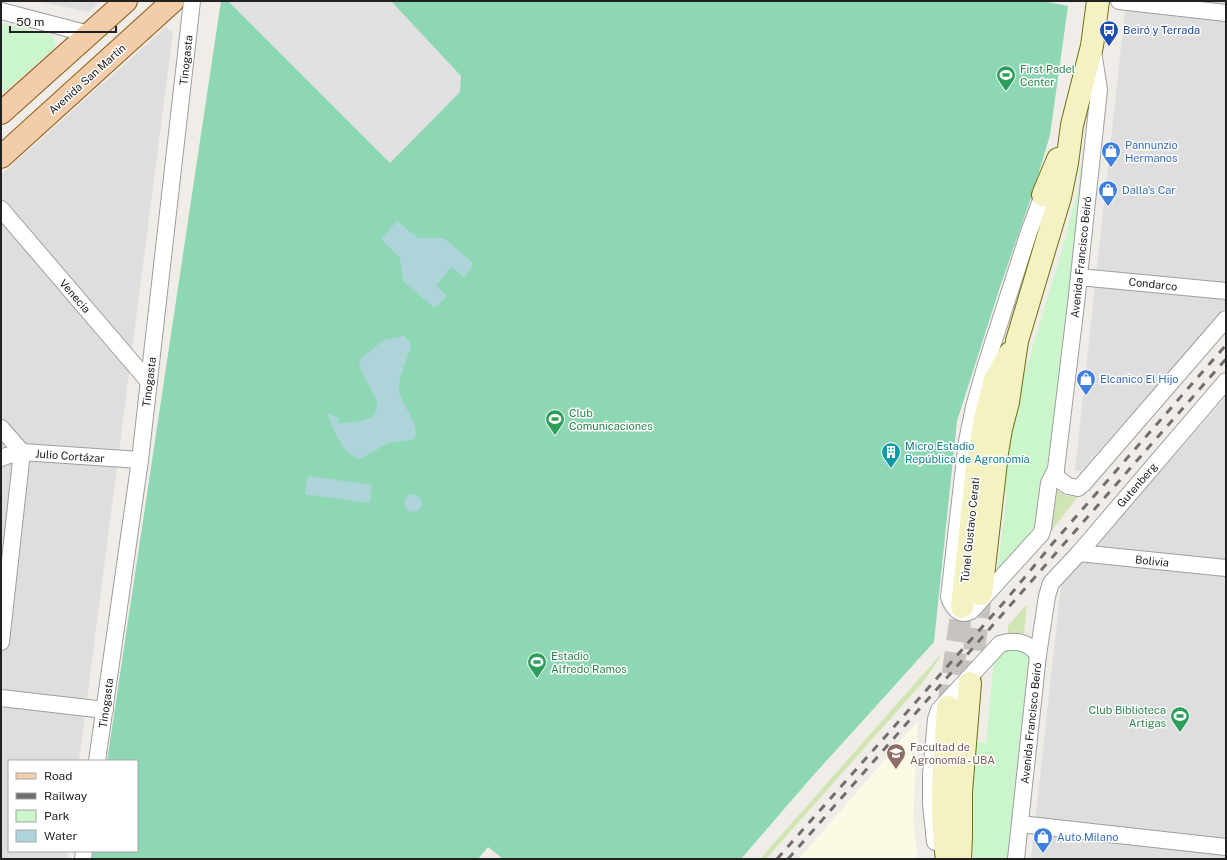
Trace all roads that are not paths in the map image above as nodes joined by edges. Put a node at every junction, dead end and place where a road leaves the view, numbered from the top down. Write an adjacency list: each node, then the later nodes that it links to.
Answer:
1 (126, 1): 8 (main road)
2 (173, 1): 12 (main road, Avenida San Martín)
3 (192, 1): 20 (street, Tinogasta)
4 (1098, 1): 9 (main road, Avenida Francisco Beiró)
5 (1119, 1): 7 (street)
6 (1, 11): 8 (street)
7 (1226, 14)
8 (89, 34): 10 (main road)
9 (1092, 46): 11 (main road, Avenida Francisco Beiró); 15 (street, Avenida Francisco Beiró)
10 (1, 113)
11 (1072, 125): 13 (main road); 18 (main road, Túnel Gustavo Cerati)
12 (1, 157)
13 (1043, 195): 25 (street, Avenida Francisco Beiró)
14 (1, 210): 20 (street, Venecia)
15 (1079, 277): 16 (street, Condarco); 25 (street, Avenida Francisco Beiró)
16 (1226, 291)
17 (1226, 319): 25 (street)
18 (1017, 341): 29 (main road, Túnel Gustavo Cerati); 31 (main road, Túnel Gustavo Cerati)
19 (1226, 381): 26 (street, Gutenberg)
20 (149, 382): 24 (street, Tinogasta)
21 (1, 428): 22 (street)
22 (22, 452): 23 (street, Julio Cortázar); 24 (street, Julio Cortázar); 30 (street)
23 (1, 458)
24 (140, 460): 37 (street, Tinogasta)
25 (1056, 469)
26 (1079, 553): 27 (street, Bolivia); 28 (street, Gutenberg)
27 (1226, 568)
28 (1049, 588): 33 (street, Avenida Francisco Beiró)
29 (981, 594)
30 (3, 603): 32 (street)
31 (962, 606)
32 (1, 642)
33 (1038, 655): 39 (street, Avenida Francisco Beiró); 41 (street)
34 (970, 683): 43 (main road)
35 (1, 698): 37 (street)
36 (948, 707): 42 (main road)
37 (105, 710): 38 (street, Tinogasta)
38 (97, 760)
39 (1020, 824): 40 (street); 44 (street, Avenida Francisco Beiró)
40 (1226, 847)
41 (936, 859)
42 (947, 859)
43 (960, 859)
44 (1016, 859)

